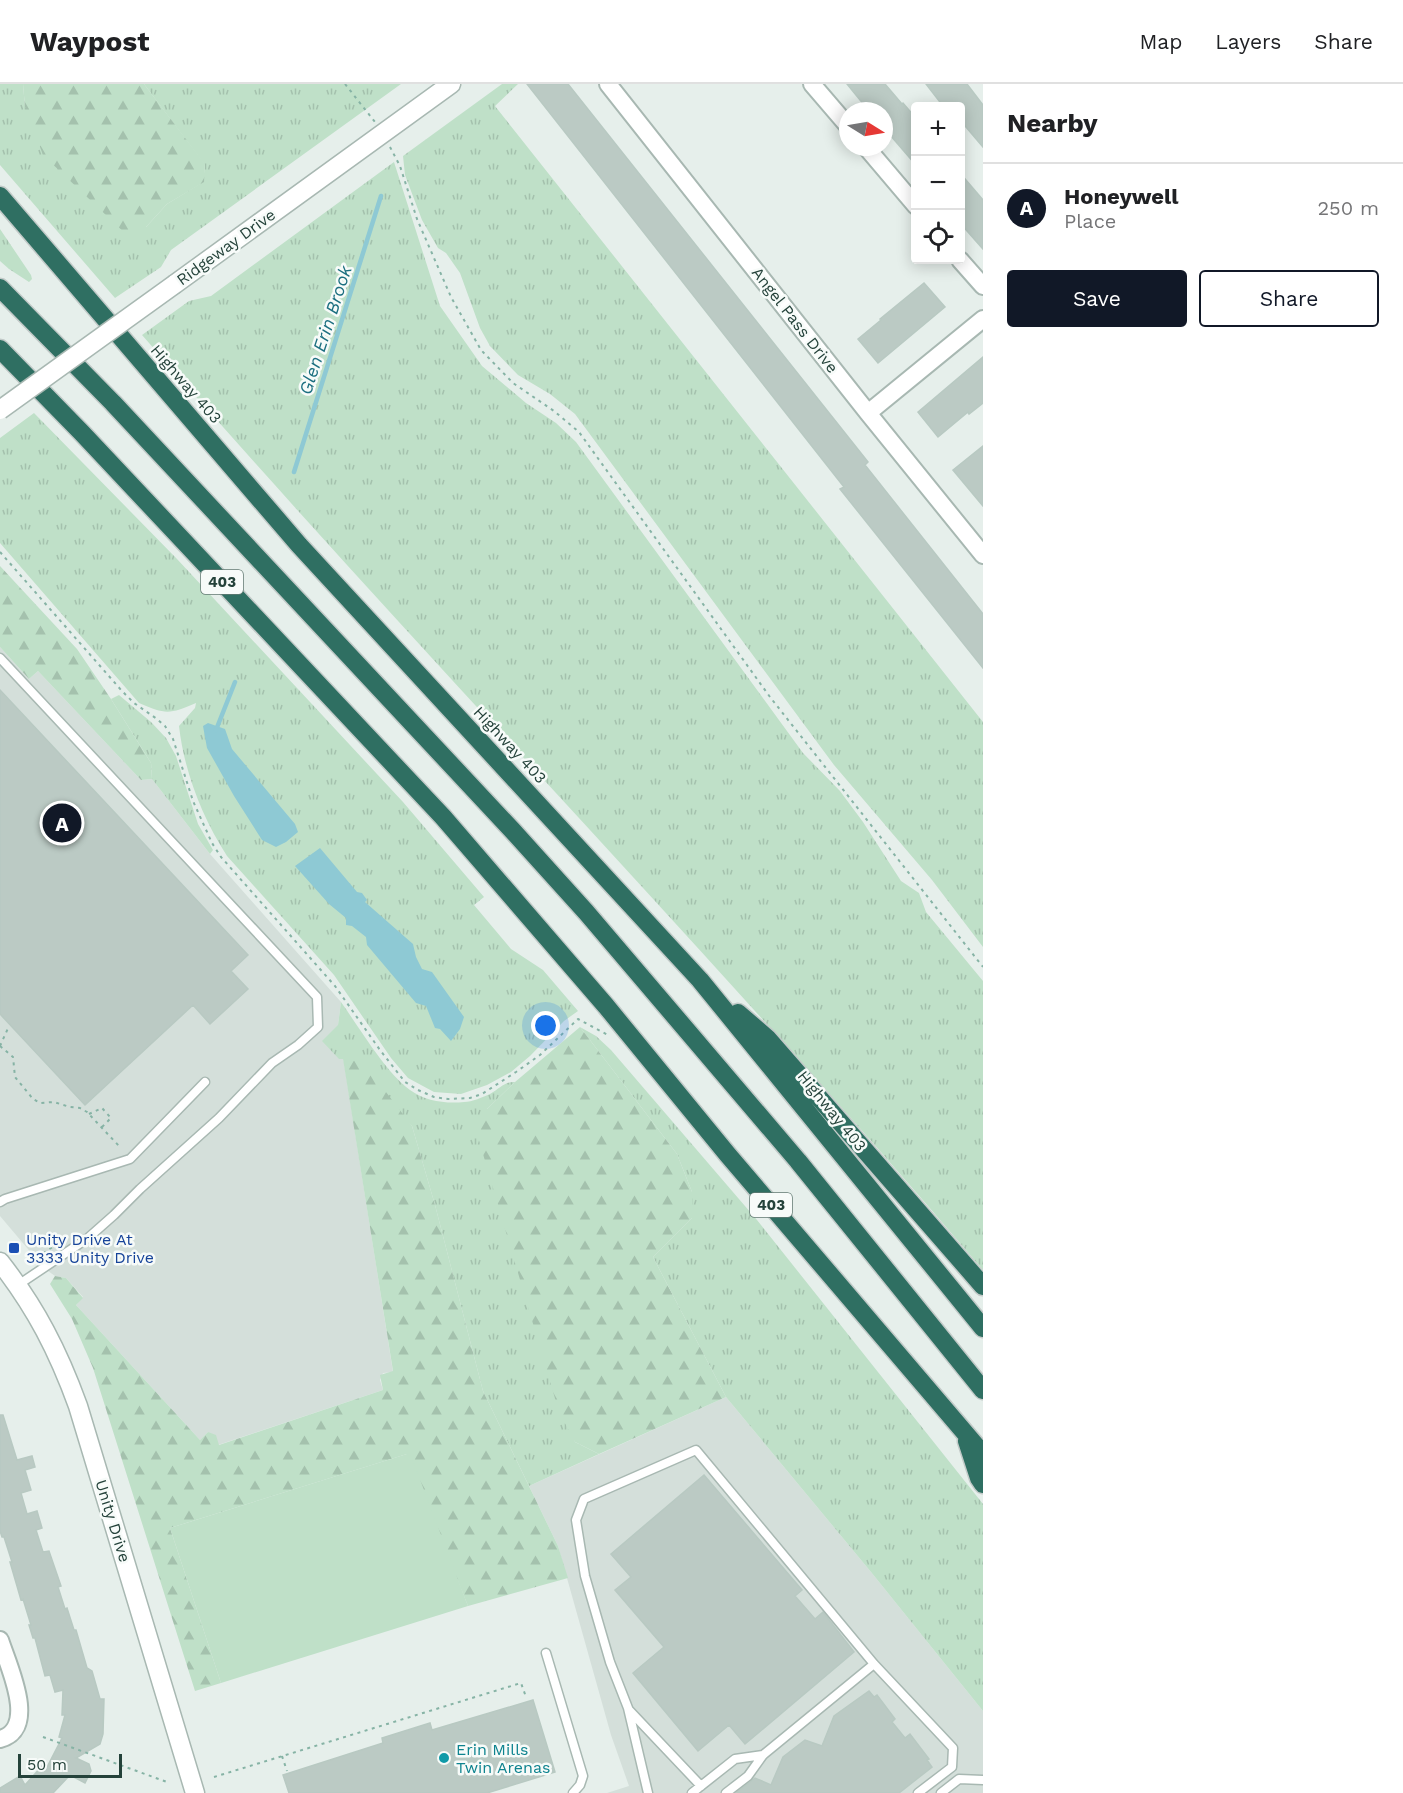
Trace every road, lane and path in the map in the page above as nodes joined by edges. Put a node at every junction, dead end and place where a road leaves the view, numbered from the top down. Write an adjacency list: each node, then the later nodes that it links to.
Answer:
1 (345, 84): 6 (path)
2 (451, 84): 6 (street, Ridgeway Drive)
3 (608, 84): 16 (street, Angel Pass Drive)
4 (812, 84): 5 (street)
5 (839, 116)
6 (384, 133): 15 (street, Ridgeway Drive, bridge); 20 (path)
7 (873, 156): 9 (street)
8 (0, 196): 21 (highway, Highway 403)
9 (911, 201)
10 (964, 264): 11 (street)
11 (983, 286)
12 (0, 288): 34 (highway)
13 (983, 319): 16 (street)
14 (0, 349): 35 (highway, 403)
15 (0, 410)
16 (868, 413): 17 (street, Angel Pass Drive)
17 (980, 545)
18 (0, 552): 23 (path)
19 (0, 658): 31 (lane)
20 (983, 967)
21 (700, 980): 32 (highway); 33 (highway, Highway 403)
22 (9, 1026): 24 (path)
23 (611, 1036)
24 (0, 1046): 26 (path)
25 (205, 1082): 29 (lane)
26 (89, 1114): 27 (path); 27 (path)
27 (101, 1128): 28 (path)
28 (119, 1146)
29 (0, 1202)
30 (0, 1262): 31 (street, Unity Drive)
31 (18, 1285): 52 (street, Unity Drive)
32 (983, 1286)
33 (983, 1328)
34 (983, 1390)
35 (964, 1430): 36 (highway, 403); 37 (highway)
36 (983, 1454)
37 (983, 1484)
38 (0, 1640): 44 (street)
39 (546, 1653): 53 (lane)
40 (874, 1664): 42 (lane); 45 (lane); 57 (lane)
41 (526, 1697): 46 (path)
42 (628, 1708): 51 (lane); 54 (lane)
43 (43, 1737): 50 (path)
44 (0, 1739)
45 (763, 1755): 51 (lane); 56 (lane)
46 (282, 1756): 47 (path); 48 (path)
47 (287, 1771)
48 (214, 1777)
49 (983, 1780): 58 (lane)
50 (167, 1782)
51 (701, 1786): 55 (lane)
52 (195, 1793)
53 (573, 1793)
54 (648, 1793)
55 (692, 1793)
56 (726, 1793)
57 (918, 1793)
58 (941, 1793)

